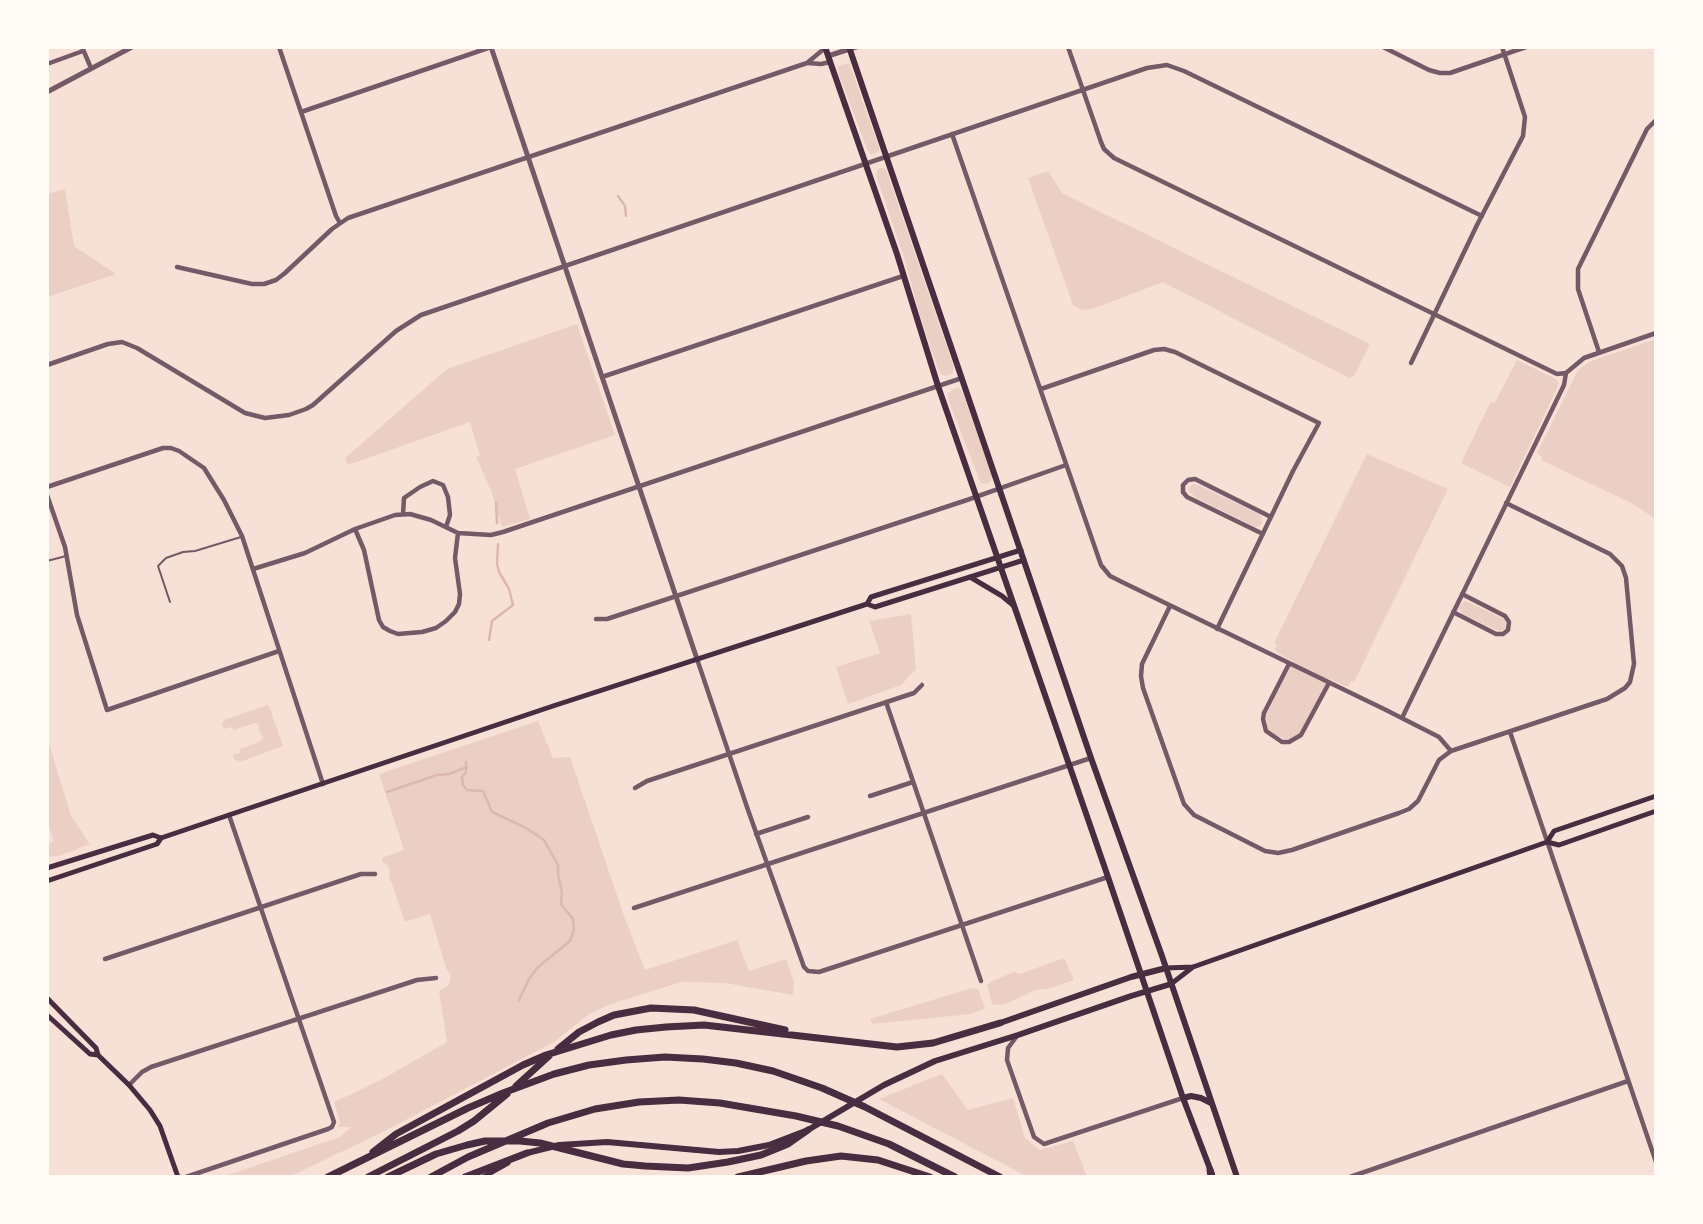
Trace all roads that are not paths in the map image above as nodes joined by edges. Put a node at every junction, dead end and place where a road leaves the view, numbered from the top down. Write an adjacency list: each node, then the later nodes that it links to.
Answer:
1 (132, 47): 15 (street)
2 (279, 47): 18 (street)
3 (491, 47): 18 (street); 22 (street)
4 (1068, 47): 16 (street)
5 (1383, 47): 11 (street)
6 (1502, 47): 11 (street)
7 (1526, 47): 11 (street)
8 (825, 48): 12 (main road); 13 (street)
9 (851, 48): 12 (street); 21 (main road)
10 (83, 49): 14 (street); 15 (street)
11 (1505, 54): 24 (street)
12 (829, 59): 13 (street); 23 (main road)
13 (807, 63): 22 (street)
14 (47, 64)
15 (91, 68): 17 (street)
16 (1083, 89): 20 (street); 24 (street); 29 (street)
17 (47, 92)
18 (301, 112): 25 (street)
19 (1656, 120): 31 (street)
20 (952, 134): 21 (street); 38 (street)
21 (887, 156): 23 (street); 36 (main road)
22 (528, 157): 25 (street); 26 (street)
23 (866, 163): 26 (street); 28 (main road)
24 (1482, 216): 29 (street)
25 (340, 223): 27 (street)
26 (565, 266): 33 (street); 35 (street)
27 (177, 267)
28 (903, 275): 35 (street); 37 (main road)
29 (1434, 313): 32 (street); 34 (street)
30 (1656, 333): 31 (street)
31 (1600, 352): 34 (street)
32 (1411, 363)
33 (47, 365)
34 (1566, 373): 45 (street)
35 (602, 377): 41 (street)
36 (962, 378): 37 (street); 42 (main road)
37 (938, 386): 41 (street); 44 (main road)
38 (1041, 389): 39 (street); 47 (street)
39 (1066, 465): 42 (street); 66 (street)
40 (47, 487): 52 (street)
41 (639, 487): 50 (street); 62 (street)
42 (1000, 487): 44 (street); 53 (main road)
43 (47, 495): 54 (street)
44 (976, 496): 55 (main road); 62 (street)
45 (1506, 503): 61 (street); 77 (street)
46 (403, 514): 48 (street); 48 (street); 49 (street)
47 (1272, 517): 51 (street); 51 (street)
48 (446, 527): 50 (street)
49 (355, 529): 50 (street); 59 (street)
50 (458, 533)
51 (1263, 534): 69 (street)
52 (242, 536): 59 (street); 63 (lane)
53 (1021, 550): 55 (main road); 56 (main road)
54 (66, 556): 57 (lane); 70 (street)
55 (997, 557): 58 (main road); 64 (main road)
56 (1024, 560): 58 (main road); 80 (main road)
57 (47, 561)
58 (1001, 567): 60 (main road); 65 (main road)
59 (253, 569): 70 (street)
60 (970, 577): 64 (main road); 65 (main road)
61 (1462, 594): 67 (street); 67 (street)
62 (676, 596): 68 (street); 71 (street)
63 (170, 602)
64 (867, 604): 71 (main road)
65 (1014, 606): 81 (main road)
66 (1170, 606): 69 (street); 78 (street)
67 (1453, 612): 76 (street)
68 (596, 619)
69 (1217, 629): 72 (street)
70 (279, 651): 83 (street)
71 (697, 659): 79 (street); 83 (main road)
72 (1289, 664): 73 (street); 73 (street)
73 (1329, 683): 76 (street)
74 (922, 685): 75 (street)
75 (886, 702): 79 (street); 82 (street)
76 (1402, 718): 78 (street)
77 (1510, 732): 78 (street); 93 (street)
78 (1451, 751)
79 (729, 754): 84 (street); 91 (street)
80 (1091, 758): 81 (street); 104 (main road)
81 (1069, 765): 88 (street); 97 (main road)
82 (913, 782): 85 (street); 88 (street)
83 (323, 784): 89 (main road)
84 (635, 788)
85 (870, 796)
86 (1656, 796): 93 (main road)
87 (1656, 811): 93 (main road)
88 (924, 813): 94 (street); 101 (street)
89 (229, 815): 92 (main road); 99 (street)
90 (808, 817): 91 (street)
91 (756, 834): 94 (street)
92 (161, 838): 95 (main road); 98 (main road)
93 (1547, 842): 103 (main road); 117 (street)
94 (767, 864): 100 (street); 101 (street)
95 (47, 868)
96 (376, 874): 99 (street)
97 (1108, 877): 101 (street); 105 (main road)
98 (47, 881)
99 (261, 907): 102 (street); 112 (street)
100 (634, 908)
101 (962, 924): 107 (street)
102 (105, 959)
103 (1193, 967): 104 (main road); 108 (main road)
104 (1166, 968): 105 (main road); 108 (main road)
105 (1141, 974): 109 (main road); 113 (main road)
106 (436, 978): 112 (street)
107 (981, 981)
108 (1171, 984): 109 (main road); 120 (main road)
109 (1146, 991): 114 (main road); 119 (main road)
110 (47, 998): 116 (main road)
111 (47, 1015): 116 (main road)
112 (300, 1019): 118 (street); 128 (street)
113 (1000, 1023): 115 (highway)
114 (1018, 1035): 119 (street); 121 (main road)
115 (806, 1036): 125 (highway); 130 (highway)
116 (98, 1055): 118 (main road)
117 (1628, 1081): 124 (street); 140 (street)
118 (129, 1085): 127 (main road)
119 (1183, 1098): 120 (main road); 126 (main road)
120 (1212, 1104): 139 (main road)
121 (808, 1130): 122 (highway)
122 (785, 1142): 123 (main road); 131 (highway)
123 (527, 1153): 133 (highway); 134 (main road)
124 (1656, 1162)
125 (358, 1163): 129 (highway); 138 (highway)
126 (1212, 1175)
127 (178, 1177)
128 (186, 1177)
129 (328, 1177)
130 (368, 1177)
131 (388, 1177)
132 (431, 1177): 137 (highway)
133 (465, 1177)
134 (483, 1177)
135 (738, 1177): 136 (highway)
136 (930, 1177)
137 (955, 1177)
138 (1000, 1177)
139 (1237, 1177)
140 (1350, 1177)

